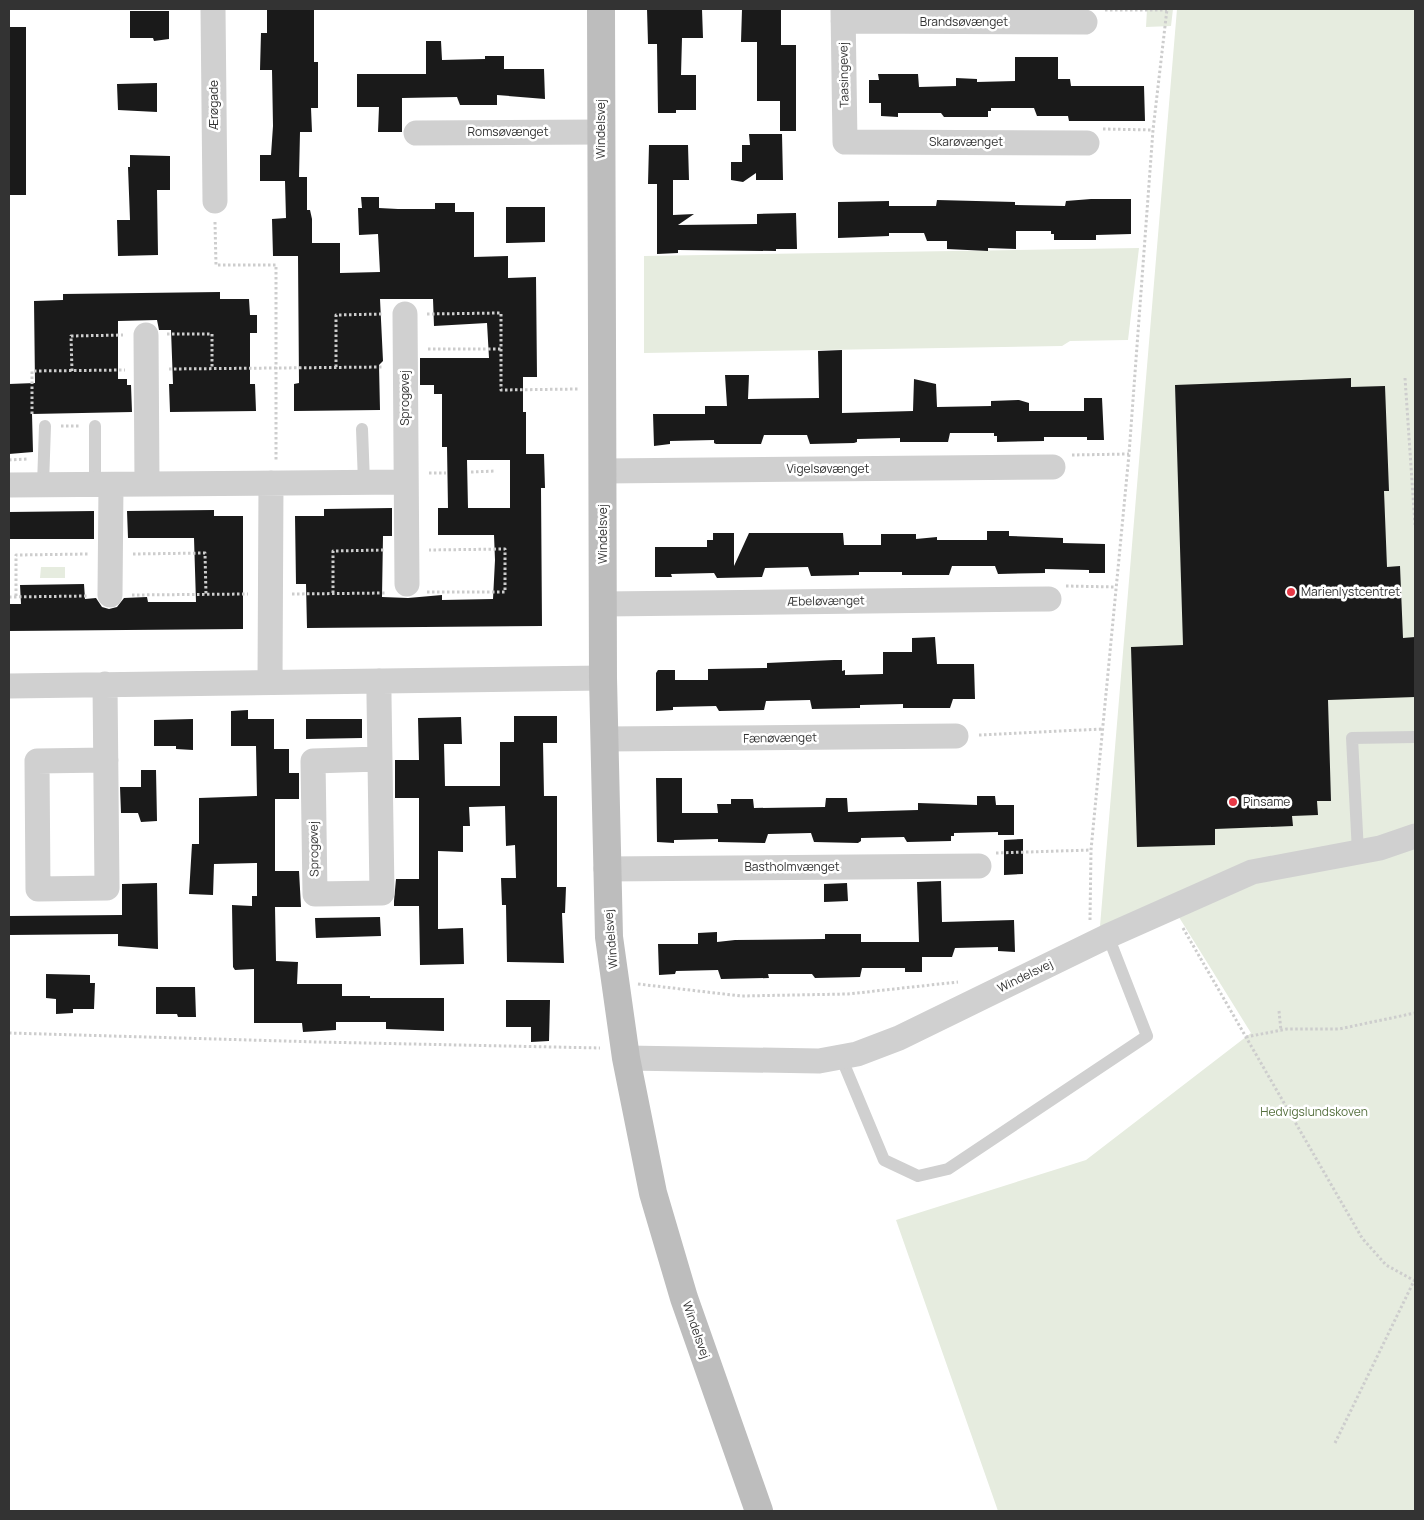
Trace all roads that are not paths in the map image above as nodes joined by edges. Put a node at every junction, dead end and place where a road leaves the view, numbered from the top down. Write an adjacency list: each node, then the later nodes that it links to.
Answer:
1 (213, 9): 9 (street, Ærøgade)
2 (601, 9): 5 (street, Windelsvej)
3 (843, 15): 4 (street, Brandsøvænget); 7 (street, Taasingevej)
4 (1085, 22)
5 (601, 132): 6 (street, Romsøvænget); 16 (street, Windelsvej)
6 (416, 133)
7 (844, 142): 8 (street, Skarøvænget)
8 (1087, 143)
9 (215, 201)
10 (405, 314): 18 (street, Sprogøvej)
11 (146, 335): 19 (street)
12 (45, 426): 22 (lane)
13 (95, 426): 23 (lane)
14 (362, 429): 17 (lane)
15 (1053, 467): 16 (street, Vigelsøvænget)
16 (603, 471): 27 (street, Windelsvej)
17 (364, 482): 18 (street); 20 (street)
18 (406, 482): 24 (street, Sprogøvej)
19 (147, 483): 20 (street); 23 (street)
20 (271, 483): 30 (street)
21 (9, 485): 22 (street)
22 (38, 485): 23 (street)
23 (103, 485): 25 (street)
24 (406, 584)
25 (110, 596)
26 (1049, 599): 27 (street, Æbeløvænget)
27 (603, 604): 28 (street, Windelsvej)
28 (604, 678): 29 (street); 35 (street, Windelsvej)
29 (379, 681): 30 (street); 37 (street, Sprogøvej)
30 (270, 682): 31 (street)
31 (105, 684): 32 (street); 36 (street)
32 (9, 686)
33 (956, 736): 35 (street, Fænøvænget)
34 (1415, 737): 39 (lane)
35 (605, 739): 41 (street, Windelsvej)
36 (106, 760): 36 (street)
37 (380, 760): 37 (street, Sprogøvej)
38 (1415, 836): 39 (street, Windelsvej)
39 (1358, 852): 42 (street, Windelsvej)
40 (978, 866): 41 (street, Bastholmvænget)
41 (606, 869): 43 (street, Windelsvej)
42 (1099, 941): 44 (street, Windelsvej); 44 (lane)
43 (625, 1053): 44 (street, Windelsvej); 45 (street, Windelsvej)
44 (841, 1057)
45 (759, 1511)

